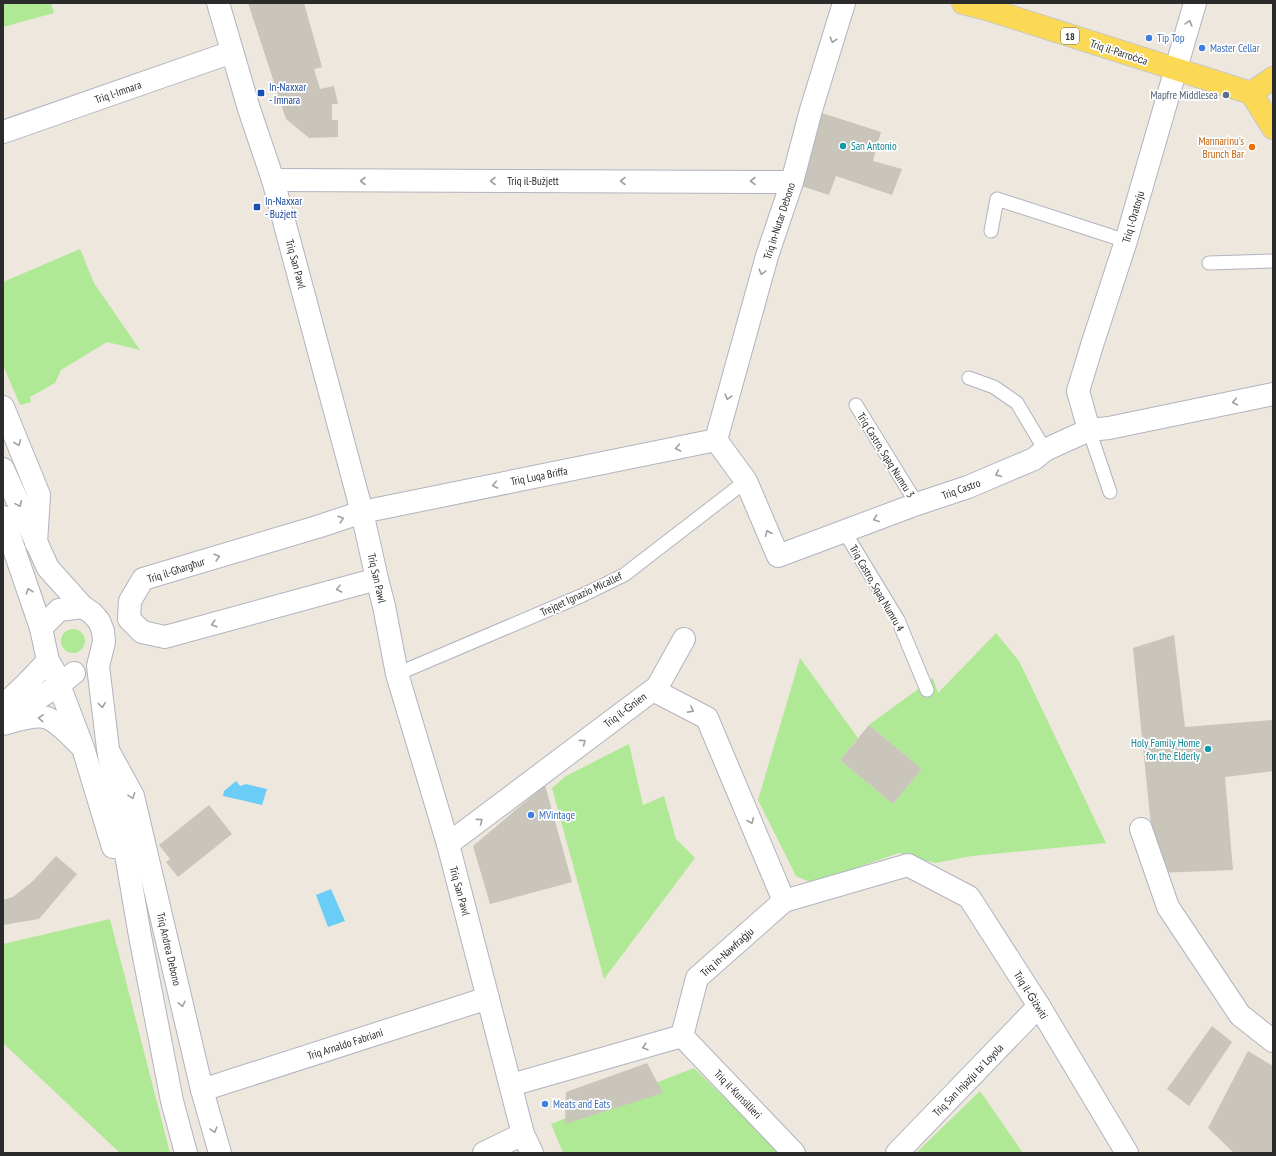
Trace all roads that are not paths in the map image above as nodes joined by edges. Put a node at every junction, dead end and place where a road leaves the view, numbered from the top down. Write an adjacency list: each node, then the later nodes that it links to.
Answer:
1 (218, 3): 5 (street, Triq San Pawl)
2 (844, 3): 12 (street, Triq in-Nutar Debono, one-way to 12)
3 (963, 3): 6 (main road, Triq il-Parroċċa / 18)
4 (1195, 3): 6 (street, Triq l-Oratorju, one-way to 4)
5 (232, 52): 10 (street, Triq l-Imnara); 11 (street, Triq San Pawl)
6 (1176, 70): 8 (main road, Triq il-Parroċċa / 18); 14 (street, Triq l-Oratorju)
7 (1273, 78): 8 (main road)
8 (1251, 93): 9 (main road)
9 (1273, 128)
10 (3, 132)
11 (273, 180): 12 (street, Triq il-Bużjett, one-way to 11); 28 (street, Triq San Pawl)
12 (792, 182): 22 (street, Triq in-Nutar Debono, one-way to 22)
13 (991, 231): 14 (lane)
14 (1126, 241): 21 (street, Triq l-Oratorju)
15 (1273, 261): 16 (lane)
16 (1209, 263)
17 (969, 378): 23 (lane)
18 (1273, 394): 21 (street, Triq Castro, one-way to 21)
19 (856, 405): 27 (lane, Triq Castro, Sqaq Numru 3)
20 (3, 407): 31 (street, one-way to 31)
21 (1089, 430): 23 (street, Triq Castro); 26 (lane)
22 (716, 440): 25 (street, Triq Castro); 28 (street, Triq Luqa Briffa, one-way to 28)
23 (1039, 454): 27 (street, Triq Castro, one-way to 27)
24 (3, 469): 31 (street, one-way to 31)
25 (746, 481): 30 (street, Triq Castro, one-way to 25); 38 (lane, Trejqet Ignazio Micallef)
26 (1110, 492)
27 (917, 504): 30 (street, Triq Castro, one-way to 30)
28 (362, 512): 32 (street, Triq San Pawl); 32 (street, Triq il-Għargħur, one-way to 28)
29 (3, 517): 34 (street, one-way to 29)
30 (844, 531): 39 (lane, Triq Castro, Sqaq Numru 4)
31 (36, 543): 33 (street)
32 (377, 579): 38 (street, Triq San Pawl)
33 (83, 607): 34 (street); 36 (street)
34 (41, 628): 37 (street)
35 (684, 639): 40 (street)
36 (98, 666): 37 (street); 45 (street, Triq Andrea Debono, one-way to 45)
37 (59, 672): 41 (street); 42 (street); 44 (street, Triq Andrea Debono)
38 (397, 674): 47 (street, Triq San Pawl)
39 (927, 690)
40 (654, 691): 47 (street, Triq il-Ġnien, one-way to 40); 49 (street, Triq il-Ġnien, one-way to 49)
41 (3, 706)
42 (3, 720)
43 (3, 724): 44 (street, one-way to 43)
44 (83, 748): 50 (street, Triq Andrea Debono)
45 (108, 749): 50 (street, Triq Andrea Debono); 56 (street, Triq Andrea Debono, one-way to 56)
46 (1141, 829): 54 (street)
47 (448, 844): 51 (street, Triq San Pawl)
48 (908, 866): 49 (street, Triq in-Nawfraġju); 52 (street, Triq il-Ġiżwiti)
49 (784, 901): 53 (street, Triq in-Nawfraġju)
50 (140, 936): 58 (street, Triq Andrea Debono)
51 (488, 998): 55 (street, Triq San Pawl); 56 (street, Triq Arnaldo Fabriani)
52 (1039, 1006): 62 (street, Triq San Injazju ta' Loyola); 63 (street, Triq il-Ġiżwiti)
53 (682, 1036): 55 (street, one-way to 55); 61 (street, Triq il-Kunsillieri)
54 (1273, 1041)
55 (511, 1085): 57 (street, Triq San Pawl)
56 (202, 1090): 59 (street, Triq Andrea Debono, one-way to 59)
57 (528, 1144): 60 (street)
58 (186, 1153)
59 (220, 1153)
60 (484, 1153)
61 (794, 1153)
62 (897, 1153)
63 (1127, 1153)

